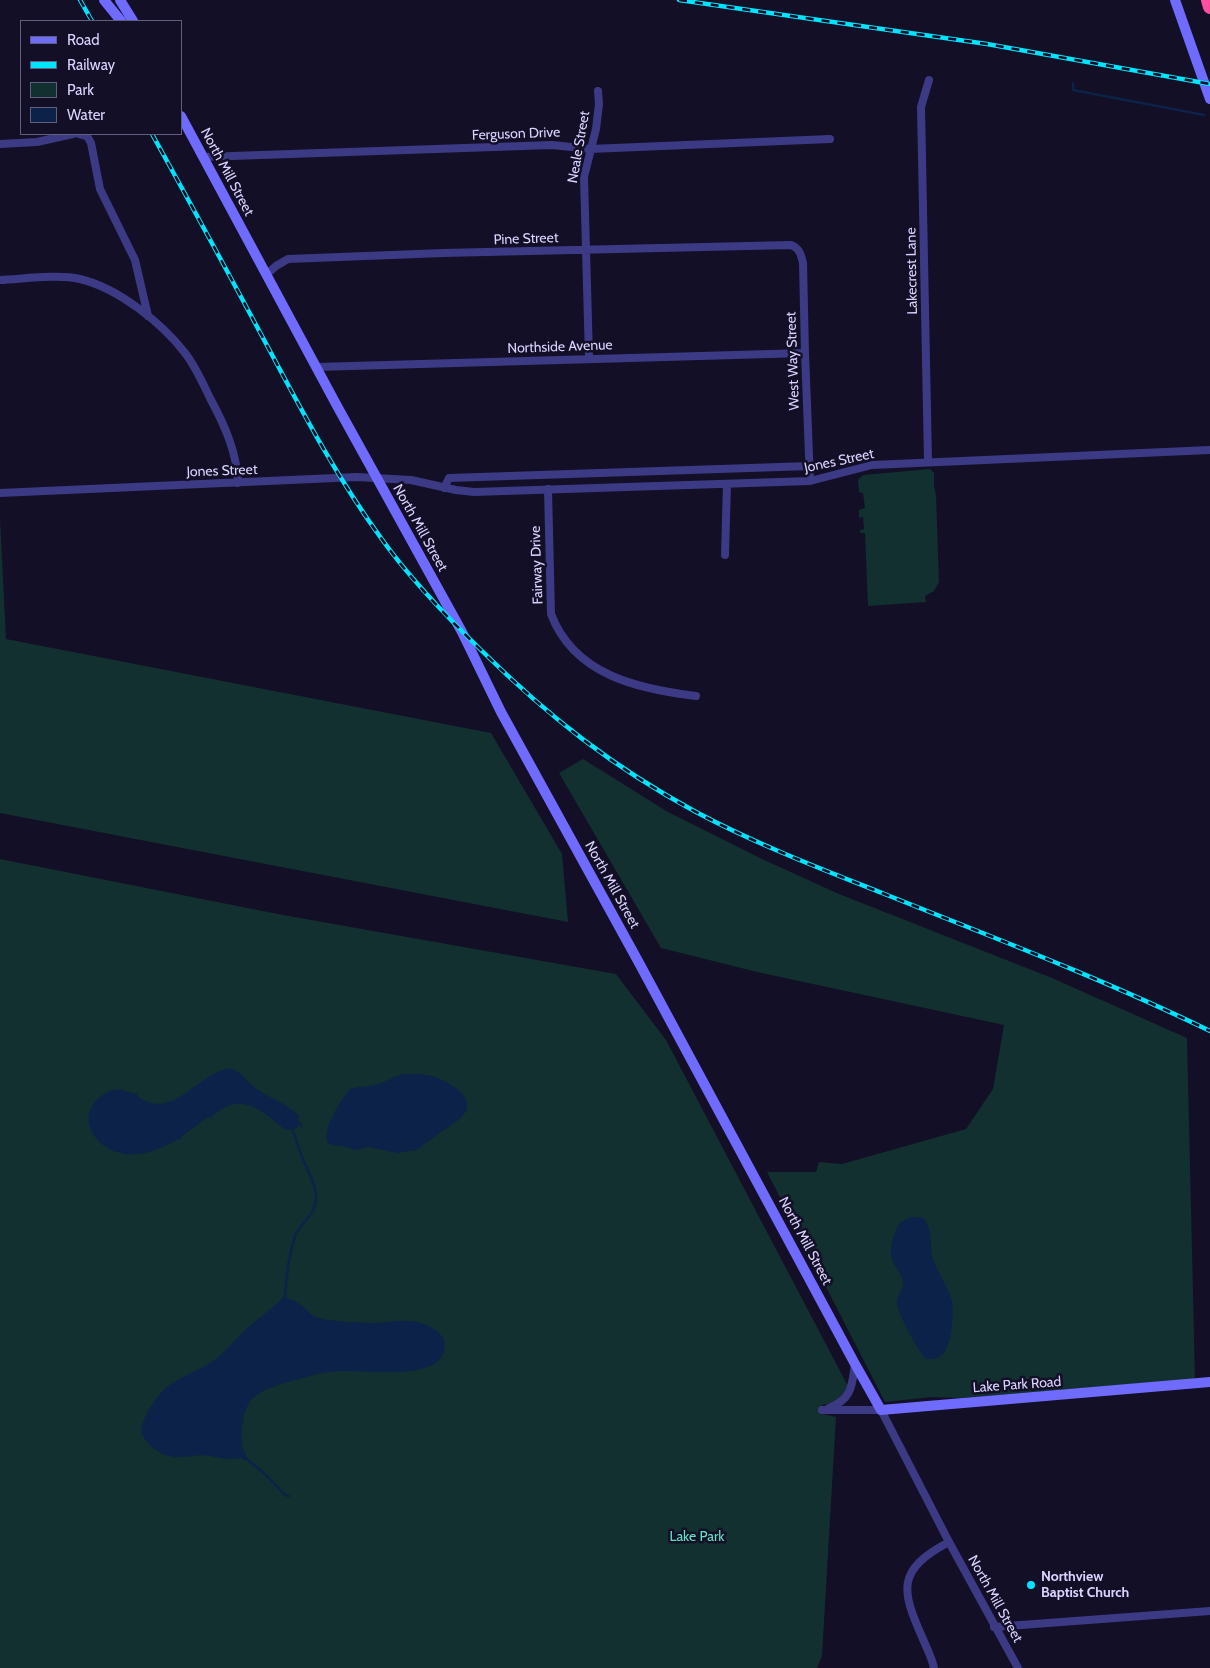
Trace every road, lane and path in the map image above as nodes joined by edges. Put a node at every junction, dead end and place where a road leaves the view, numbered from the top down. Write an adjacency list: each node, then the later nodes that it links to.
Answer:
1 (104, 0): 6 (main road)
2 (120, 0): 7 (main road)
3 (1175, 0): 10 (main road)
4 (1208, 0): 5 (highway)
5 (1210, 7)
6 (120, 20)
7 (132, 20)
8 (929, 80): 27 (street, Lakecrest Lane)
9 (598, 91): 16 (street, Neale Street)
10 (1210, 99)
11 (182, 118): 17 (main road, North Mill Street)
12 (68, 135): 15 (street)
13 (83, 135): 22 (street)
14 (830, 139): 16 (street, Ferguson Drive)
15 (0, 144)
16 (590, 149): 17 (street, Ferguson Drive); 19 (street, Neale Street)
17 (203, 157): 20 (main road, North Mill Street)
18 (791, 245): 19 (street, Pine Street); 23 (street, West Way Street)
19 (586, 250): 20 (street, Pine Street); 24 (street, Neale Street)
20 (267, 274): 25 (main road, North Mill Street)
21 (0, 280): 22 (street)
22 (148, 317): 31 (street)
23 (805, 353): 24 (street, Northside Avenue); 28 (street, West Way Street)
24 (589, 358): 25 (street, Northside Avenue)
25 (316, 367): 29 (main road, North Mill Street)
26 (1210, 450): 27 (street, Jones Street)
27 (928, 462): 30 (street, Jones Street)
28 (810, 466): 30 (street, West Way Street); 33 (street, Jones Street)
29 (377, 479): 31 (street, Jones Street); 33 (street, Jones Street); 38 (main road, North Mill Street)
30 (810, 481): 32 (street, Jones Street)
31 (238, 483): 35 (street, Jones Street)
32 (727, 484): 34 (street, Jones Street); 36 (street)
33 (444, 488): 34 (street, Jones Street)
34 (548, 489): 37 (street, Fairway Drive)
35 (0, 493)
36 (725, 555)
37 (696, 696)
38 (855, 1364): 40 (main road, North Mill Street); 40 (street, Lake Park Road)
39 (1210, 1382): 40 (main road, Lake Park Road)
40 (882, 1410): 41 (street, North Mill Street)
41 (949, 1542): 43 (street, North Mill Street); 44 (street)
42 (1210, 1611): 43 (street)
43 (994, 1627): 45 (street, North Mill Street)
44 (934, 1668)
45 (1018, 1668)

